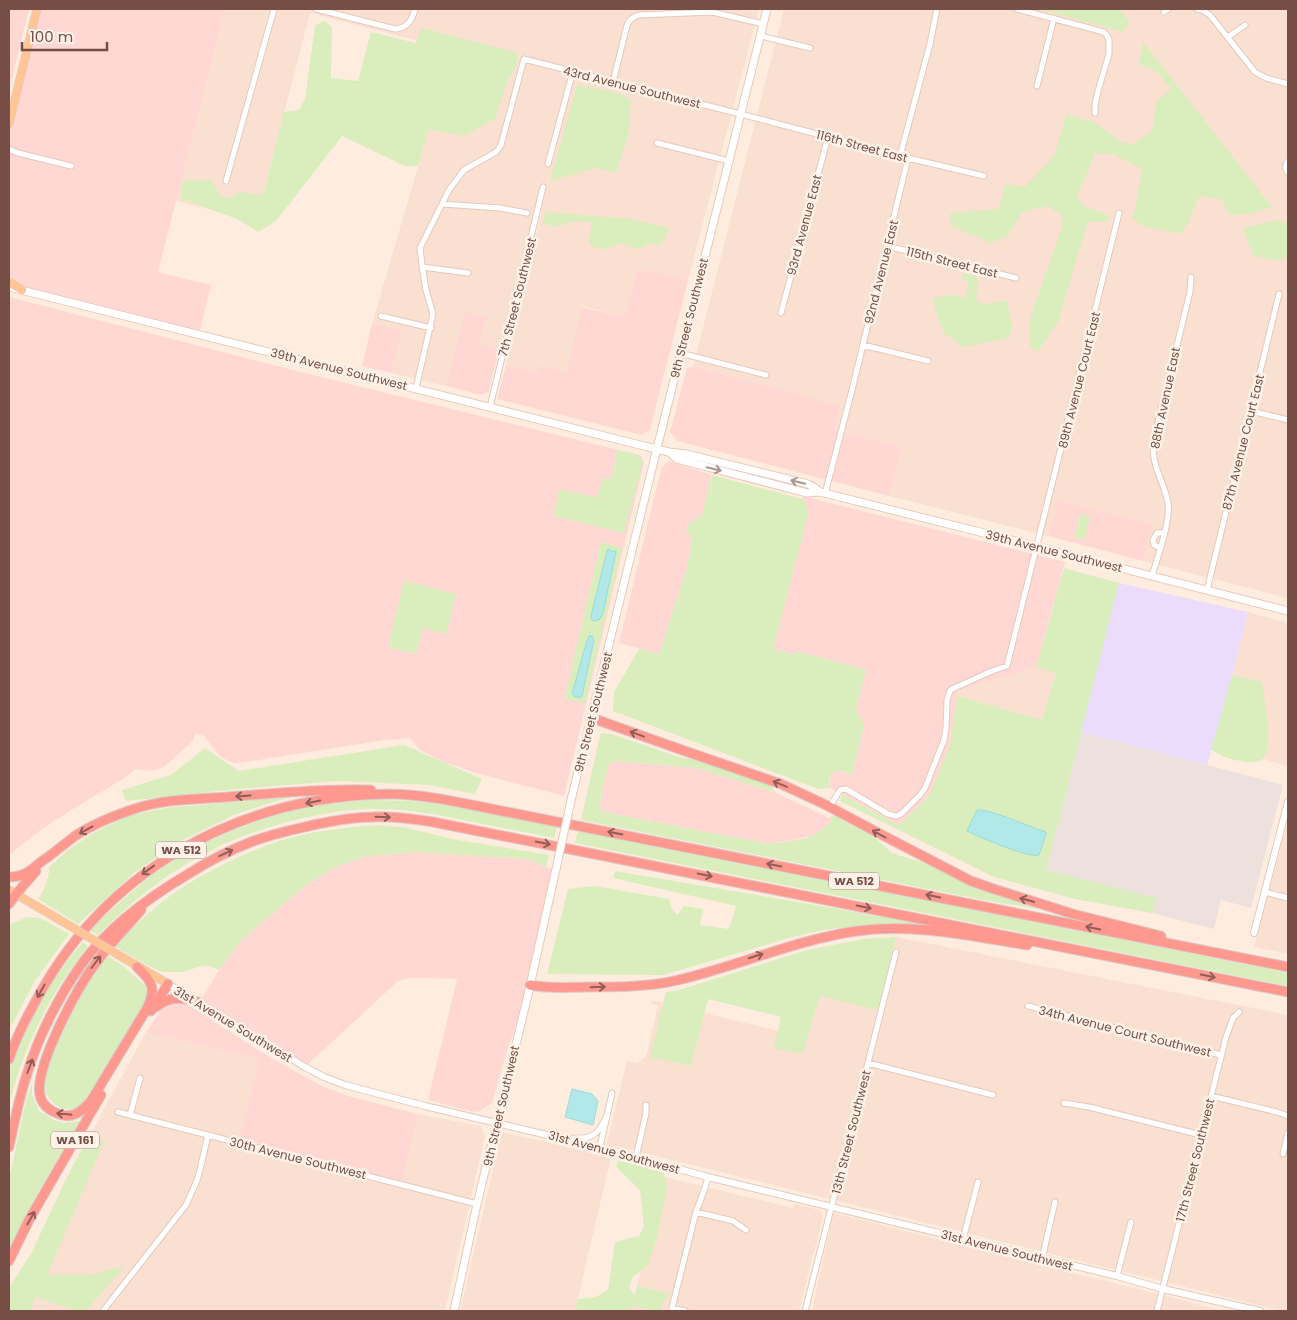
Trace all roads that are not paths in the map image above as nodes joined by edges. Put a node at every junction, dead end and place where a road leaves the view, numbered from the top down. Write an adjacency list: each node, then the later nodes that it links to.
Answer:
1 (37, 9): 23 (main road)
2 (274, 9): 35 (street)
3 (316, 9): 4 (street)
4 (415, 9)
5 (638, 9): 10 (street)
6 (768, 9): 12 (main road, 9th Street Southwest)
7 (937, 9): 27 (street)
8 (1017, 9): 11 (street)
9 (1197, 9): 15 (street)
10 (639, 15): 12 (street); 18 (street)
11 (1054, 18): 20 (street); 21 (street)
12 (764, 24): 14 (main road, 9th Street Southwest)
13 (1245, 25): 15 (street)
14 (761, 36): 16 (street); 22 (main road, 9th Street Southwest)
15 (1228, 36): 19 (street)
16 (810, 48)
17 (572, 72): 18 (street, 43rd Avenue Southwest); 31 (street); 37 (street, 43rd Avenue Southwest)
18 (613, 82): 22 (street, 43rd Avenue Southwest)
19 (1288, 84)
20 (1037, 86)
21 (1095, 113)
22 (741, 114): 24 (street, 116th Street East); 29 (main road, 9th Street Southwest)
23 (9, 124)
24 (828, 136): 27 (street, 116th Street East); 50 (street, 93rd Avenue East)
25 (656, 143): 29 (street)
26 (9, 149): 32 (street)
27 (900, 156): 28 (street, 116th Street East)
28 (908, 158): 34 (street, 116th Street East); 40 (street, 92nd Avenue East)
29 (729, 161): 54 (main road, 9th Street Southwest)
30 (1288, 161): 33 (street)
31 (548, 164)
32 (71, 166)
33 (1288, 173)
34 (984, 176)
35 (226, 181)
36 (543, 188): 58 (street, 7th Street Southwest)
37 (442, 204): 38 (street); 41 (street)
38 (527, 213)
39 (1120, 213): 64 (street, 89th Avenue Court East)
40 (888, 246): 44 (street, 115th Street East); 53 (street, 92nd Avenue East)
41 (422, 267): 42 (street); 52 (street)
42 (468, 273)
43 (1191, 277): 63 (street, 88th Avenue East)
44 (1016, 278)
45 (9, 282): 47 (main road)
46 (9, 287): 47 (main road, 39th Avenue Southwest)
47 (22, 290): 48 (main road); 57 (main road, 39th Avenue Southwest)
48 (9, 292)
49 (1279, 294): 59 (street, 87th Avenue Court East)
50 (781, 313)
51 (381, 316): 52 (street)
52 (431, 328): 57 (street)
53 (863, 345): 55 (street); 62 (street, 92nd Avenue East)
54 (680, 354): 56 (street); 61 (main road, 9th Street Southwest)
55 (928, 361)
56 (766, 375)
57 (416, 388): 58 (main road, 39th Avenue Southwest)
58 (490, 407): 61 (main road, 39th Avenue Southwest)
59 (1250, 411): 60 (street); 67 (street, 87th Avenue Court East)
60 (1288, 420)
61 (657, 448): 62 (main road, 39th Avenue Southwest); 69 (main road, 9th Street Southwest)
62 (822, 493): 64 (main road, 39th Avenue Southwest)
63 (1164, 533): 65 (street, 88th Avenue East); 65 (street)
64 (1038, 546): 66 (main road, 39th Avenue Southwest); 72 (street, 89th Avenue Court East)
65 (1160, 548): 66 (street, 88th Avenue East)
66 (1152, 576): 67 (main road, 39th Avenue Southwest)
67 (1207, 590): 68 (main road, 39th Avenue Southwest)
68 (1288, 611)
69 (592, 718): 72 (highway, one-way to 69); 87 (main road, 9th Street Southwest, bridge)
70 (448, 800): 73 (highway, one-way to 73); 82 (highway, WA 512, one-way to 70); 94 (highway, WA 512, one-way to 94)
71 (1288, 802): 76 (street)
72 (831, 806): 82 (highway, one-way to 72)
73 (51, 855): 74 (highway); 75 (highway)
74 (9, 877)
75 (12, 892): 79 (highway); 83 (main road, 31st Avenue Southwest, bridge)
76 (1265, 892): 78 (street); 80 (street)
77 (153, 897): 83 (highway, one-way to 77); 84 (highway, WA 512, one-way to 84); 111 (highway, WA 512, one-way to 77)
78 (1288, 898)
79 (9, 904)
80 (1254, 933)
81 (896, 952): 95 (street, 13th Street Southwest)
82 (1261, 962): 85 (highway, WA 512)
83 (137, 967): 86 (main road, 31st Avenue Southwest)
84 (1160, 967): 87 (highway, one-way to 84); 88 (highway, WA 512, one-way to 88)
85 (1288, 967)
86 (168, 984): 89 (street, 31st Avenue Southwest); 92 (highway, WA 161)
87 (530, 985): 106 (main road, 9th Street Southwest)
88 (1288, 992)
89 (199, 1002): 92 (highway); 106 (street, 31st Avenue Southwest)
90 (1028, 1006): 93 (street, 34th Avenue Court Southwest)
91 (1239, 1012): 93 (street, 17th Street Southwest)
92 (145, 1020): 125 (highway, WA 161, one-way to 92)
93 (1221, 1055): 99 (street, 17th Street Southwest)
94 (9, 1059)
95 (868, 1063): 98 (street); 119 (street, 13th Street Southwest)
96 (140, 1078): 103 (street)
97 (612, 1093): 105 (street)
98 (993, 1095)
99 (1211, 1096): 104 (street); 109 (street, 17th Street Southwest)
100 (1064, 1103): 109 (street)
101 (646, 1105): 114 (street)
102 (118, 1112): 103 (street, 30th Avenue Southwest)
103 (130, 1115): 108 (street, 30th Avenue Southwest)
104 (1288, 1116)
105 (606, 1118): 110 (street); 112 (street)
106 (497, 1123): 110 (street, 31st Avenue Southwest); 118 (main road, 9th Street Southwest)
107 (1288, 1133): 113 (street)
108 (208, 1135): 118 (street, 30th Avenue Southwest); 128 (street)
109 (1201, 1135): 127 (street, 17th Street Southwest)
110 (559, 1138): 112 (street, 31st Avenue Southwest)
111 (9, 1147)
112 (600, 1147): 114 (street, 31st Avenue Southwest)
113 (1283, 1154)
114 (636, 1157): 115 (street, 31st Avenue Southwest)
115 (708, 1177): 119 (street, 31st Avenue Southwest); 120 (street)
116 (978, 1182): 123 (street)
117 (1055, 1202): 124 (street)
118 (477, 1204): 129 (main road, 9th Street Southwest)
119 (831, 1207): 123 (street, 31st Avenue Southwest); 131 (street, 13th Street Southwest)
120 (696, 1212): 122 (street); 130 (street)
121 (1131, 1222): 126 (street)
122 (746, 1230)
123 (963, 1239): 124 (street, 31st Avenue Southwest)
124 (1042, 1259): 126 (street, 31st Avenue Southwest)
125 (9, 1261)
126 (1117, 1276): 127 (street, 31st Avenue Southwest)
127 (1163, 1289): 132 (street, 17th Street Southwest); 133 (street, 31st Avenue Southwest)
128 (103, 1311)
129 (454, 1311)
130 (685, 1311)
131 (805, 1311)
132 (1157, 1311)
133 (1260, 1311)

